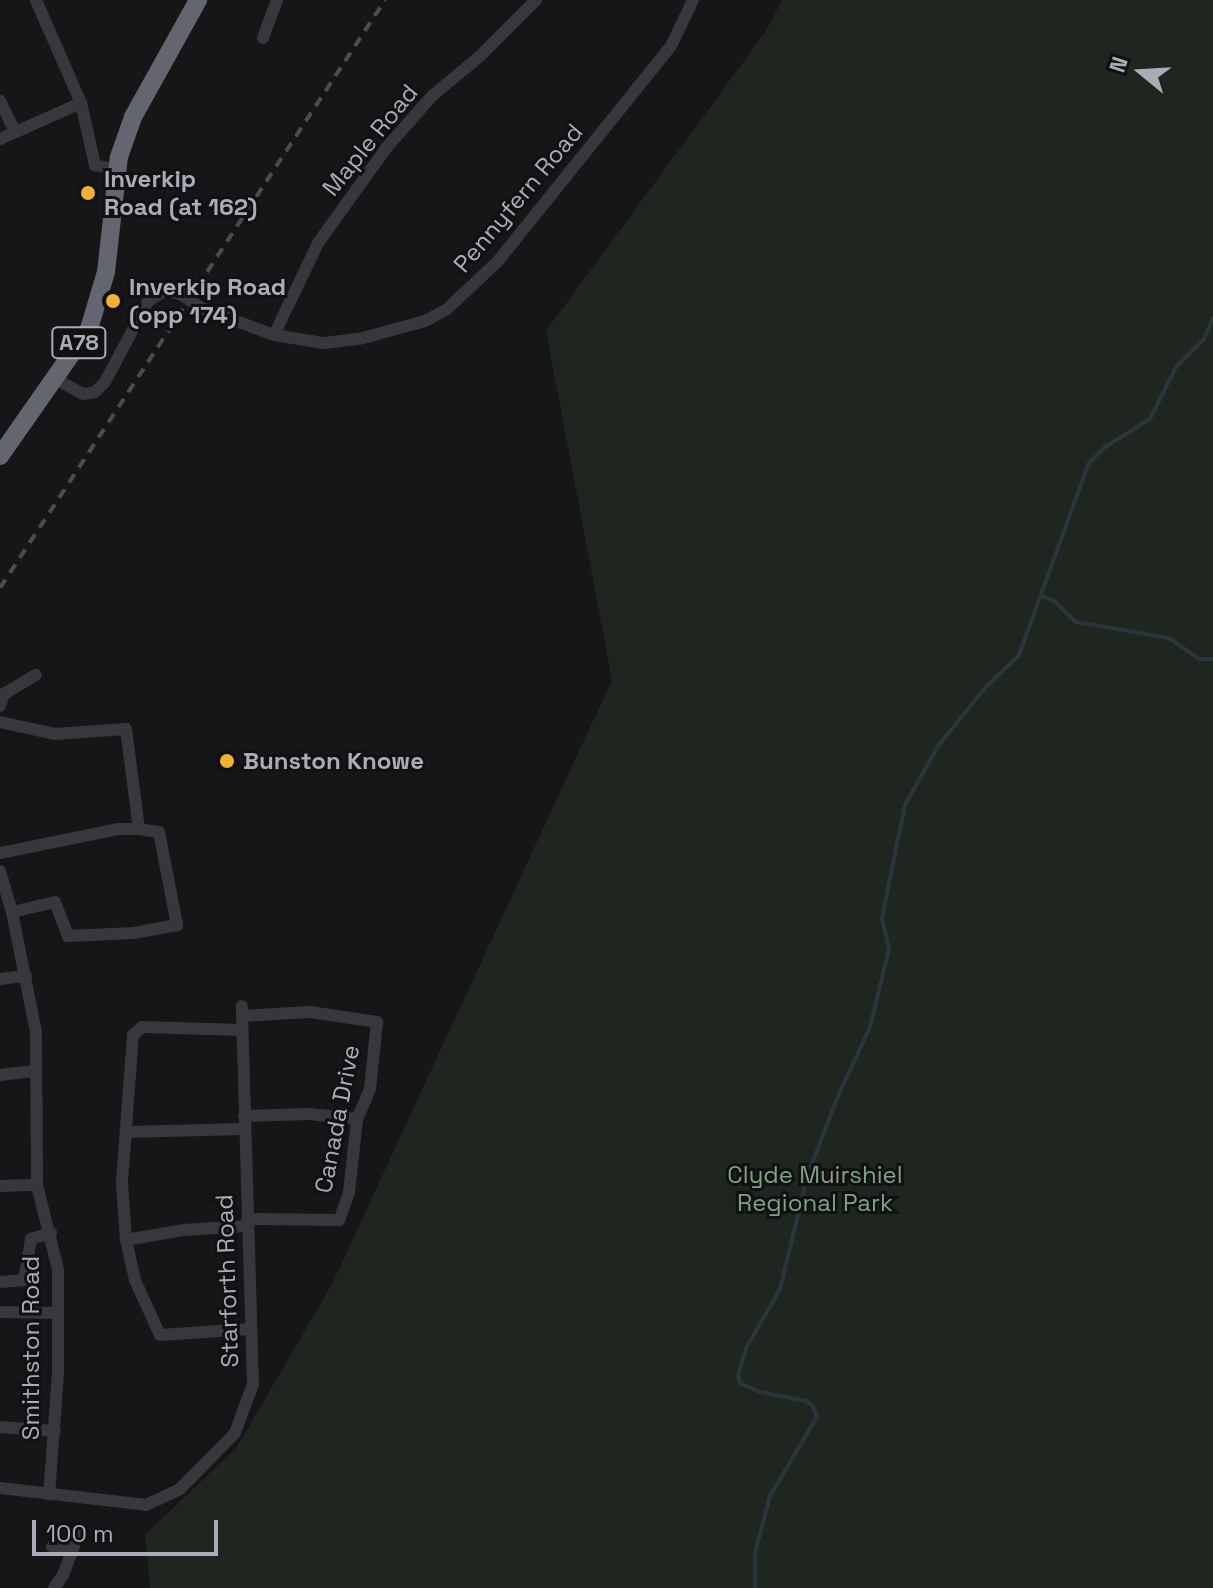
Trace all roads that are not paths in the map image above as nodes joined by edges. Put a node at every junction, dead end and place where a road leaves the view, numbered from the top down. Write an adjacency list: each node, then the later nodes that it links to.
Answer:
1 (36, 0): 8 (street)
2 (198, 0): 11 (highway, A78)
3 (277, 0): 6 (street)
4 (536, 0): 12 (street, Maple Road)
5 (693, 0): 12 (street, Pennyfern Road)
6 (263, 38)
7 (0, 101): 9 (street)
8 (81, 103): 9 (street); 11 (street)
9 (15, 132): 10 (street)
10 (0, 139)
11 (116, 170): 13 (highway, A78)
12 (274, 335): 13 (street, Pennyfern Road, bridge)
13 (54, 378): 14 (highway, A78)
14 (0, 456)
15 (36, 675): 16 (street)
16 (0, 706)
17 (0, 722): 18 (street)
18 (139, 829): 19 (street); 21 (street)
19 (0, 853)
20 (0, 873): 21 (street, Smithston Road)
21 (12, 912): 22 (street, Smithston Road)
22 (26, 976): 23 (street); 25 (street, Smithston Road)
23 (0, 979)
24 (242, 1017): 27 (street, Canada Drive); 28 (street, Starforth Road); 29 (street)
25 (35, 1071): 26 (street); 30 (street, Smithston Road)
26 (0, 1075)
27 (357, 1119): 28 (street); 32 (street, Canada Drive)
28 (244, 1122): 29 (street); 32 (street, Starforth Road)
29 (126, 1132): 34 (street)
30 (37, 1185): 31 (street); 33 (street, Smithston Road)
31 (0, 1186)
32 (247, 1222): 34 (street); 38 (street, Starforth Road)
33 (51, 1233): 35 (street); 37 (street, Smithston Road)
34 (126, 1240): 38 (street)
35 (0, 1282)
36 (0, 1312): 37 (street)
37 (58, 1313): 40 (street, Smithston Road)
38 (250, 1329): 42 (street, Starforth Road)
39 (0, 1427): 40 (street)
40 (55, 1431): 42 (street, Smithston Road)
41 (0, 1488): 42 (street, Starforth Road)
42 (49, 1495)
43 (81, 1528): 45 (street)
44 (52, 1547): 45 (street)
45 (72, 1552): 46 (street)
46 (54, 1588)

